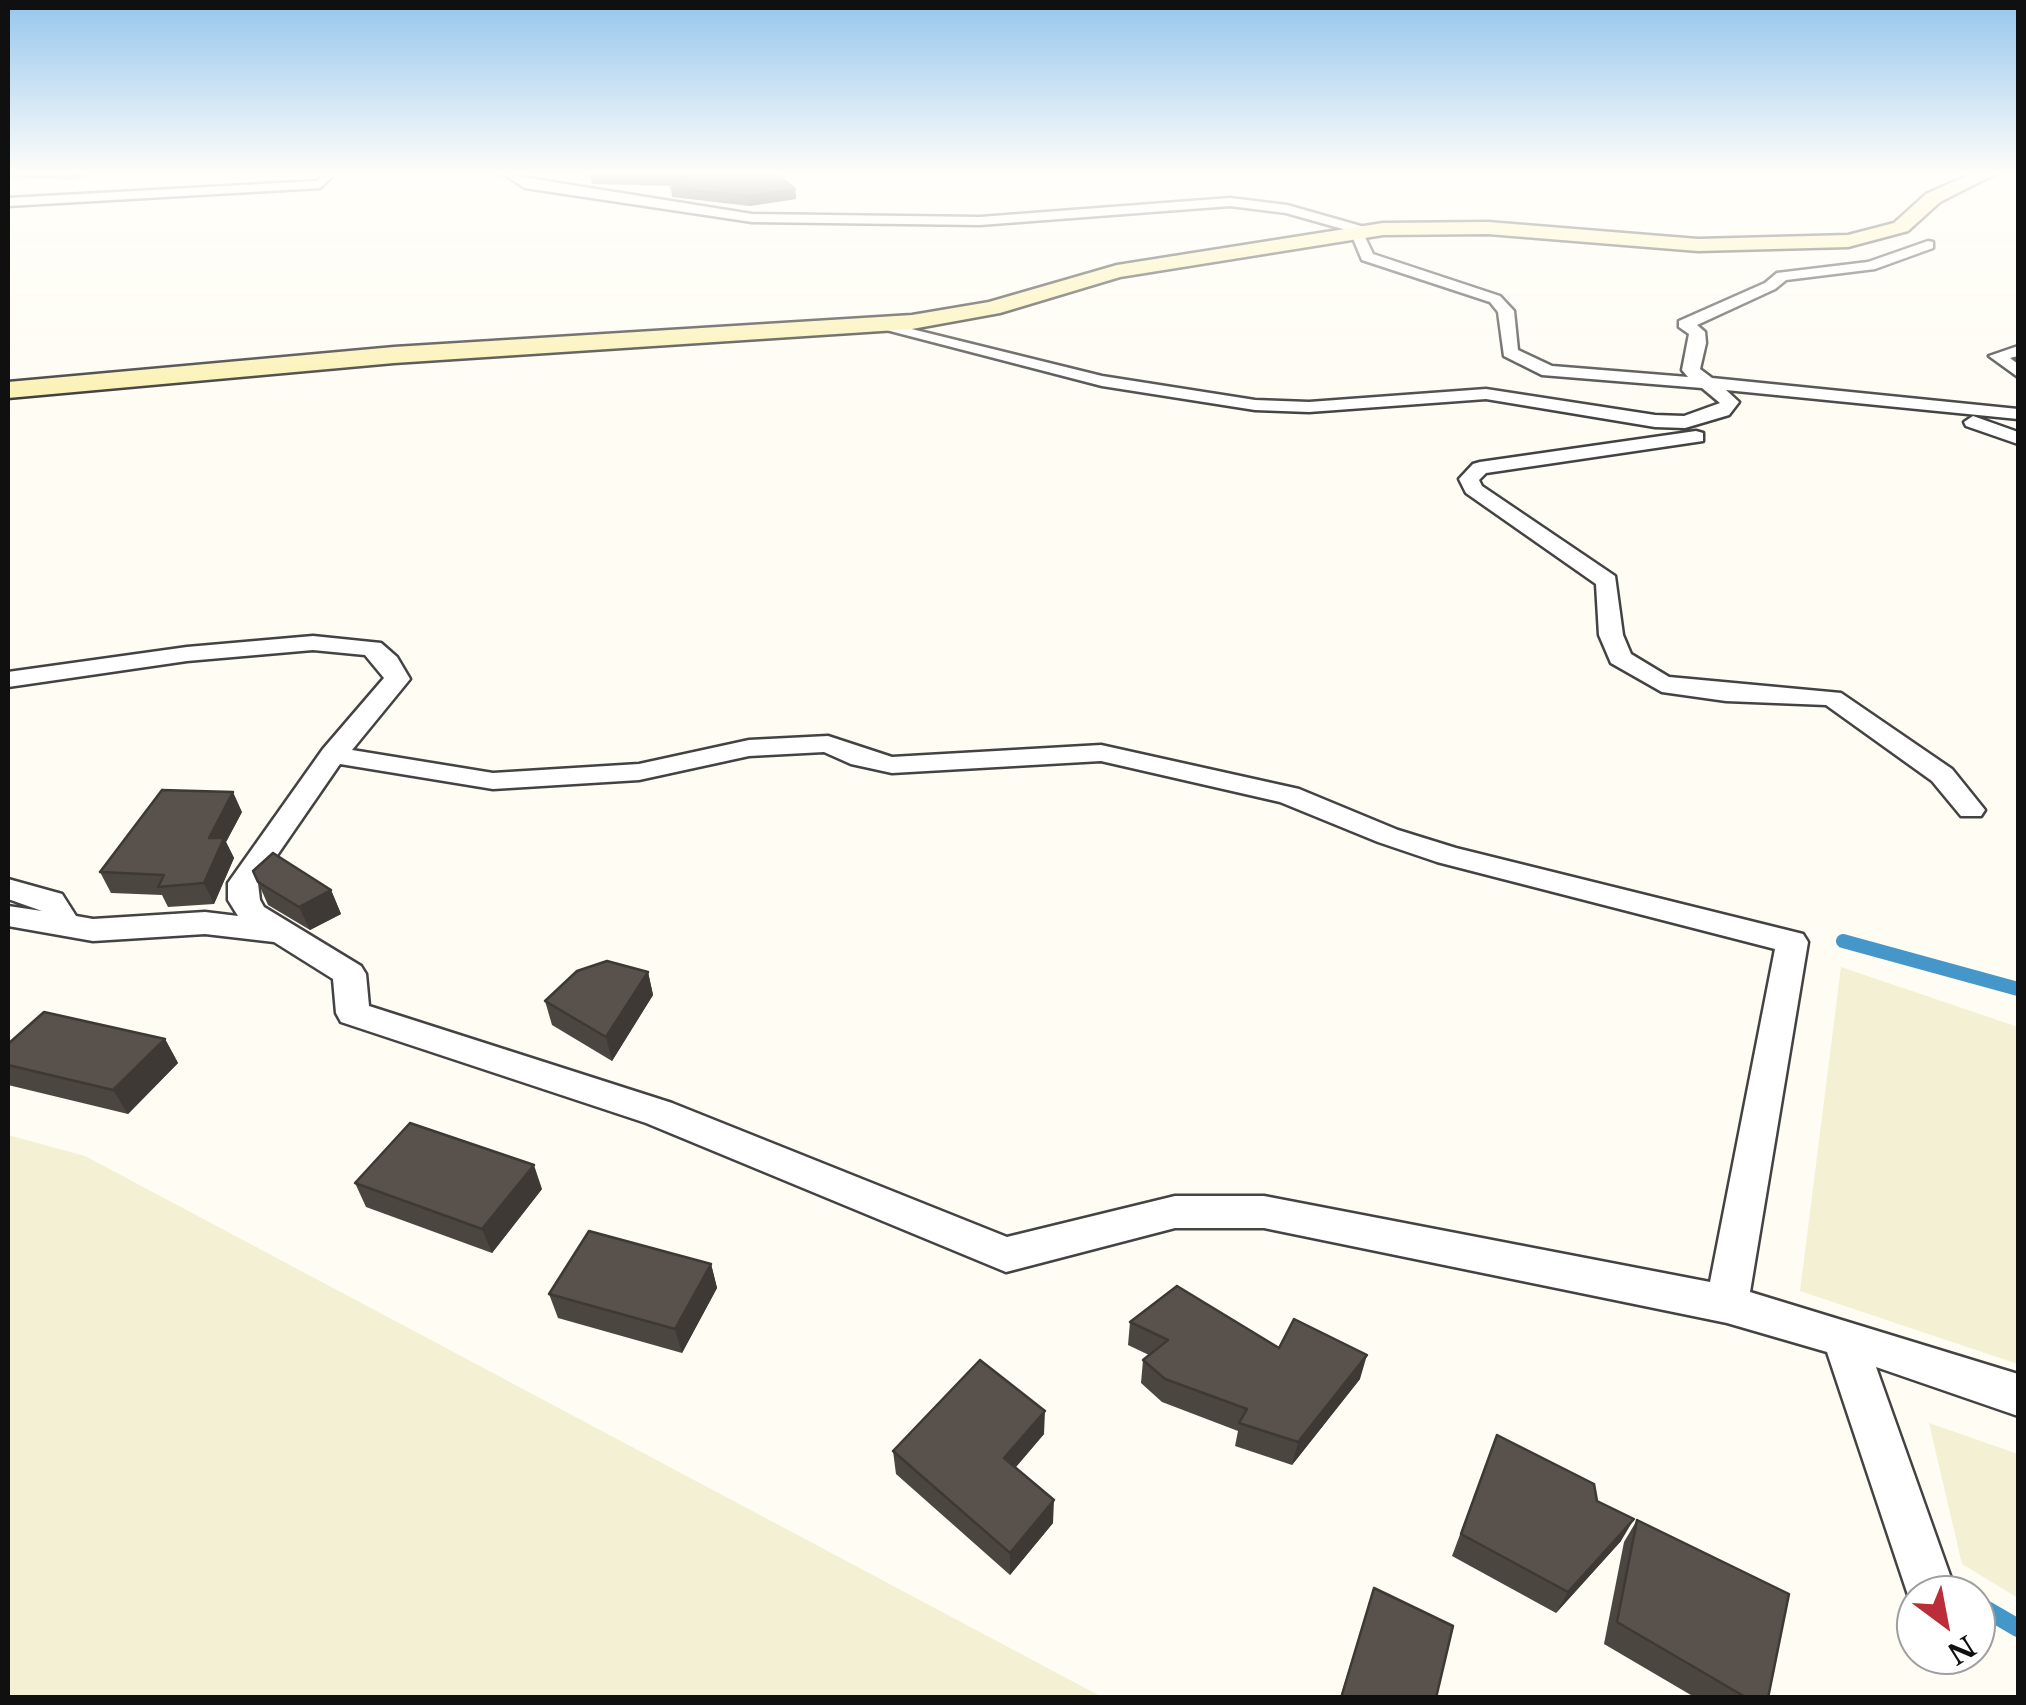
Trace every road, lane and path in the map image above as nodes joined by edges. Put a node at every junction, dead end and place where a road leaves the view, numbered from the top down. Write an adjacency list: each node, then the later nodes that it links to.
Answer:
1 (1226, 254): 4 (street)
2 (1366, 254): 7 (street)
3 (1904, 254): 7 (street)
4 (875, 325): 8 (street); 11 (street)
5 (2018, 351): 6 (street)
6 (2018, 372)
7 (1703, 384): 9 (street); 11 (street)
8 (8, 390)
9 (1928, 406): 10 (street); 12 (street)
10 (2018, 414)
11 (1706, 418): 15 (street)
12 (2018, 438)
13 (8, 679): 14 (street)
14 (333, 755): 19 (street); 20 (street)
15 (1971, 810)
16 (8, 889): 18 (street)
17 (8, 916): 18 (street)
18 (61, 927): 19 (street)
19 (282, 932): 20 (street)
20 (1727, 1304): 21 (street)
21 (1844, 1337): 22 (street); 23 (street)
22 (2018, 1396)
23 (1925, 1575)

